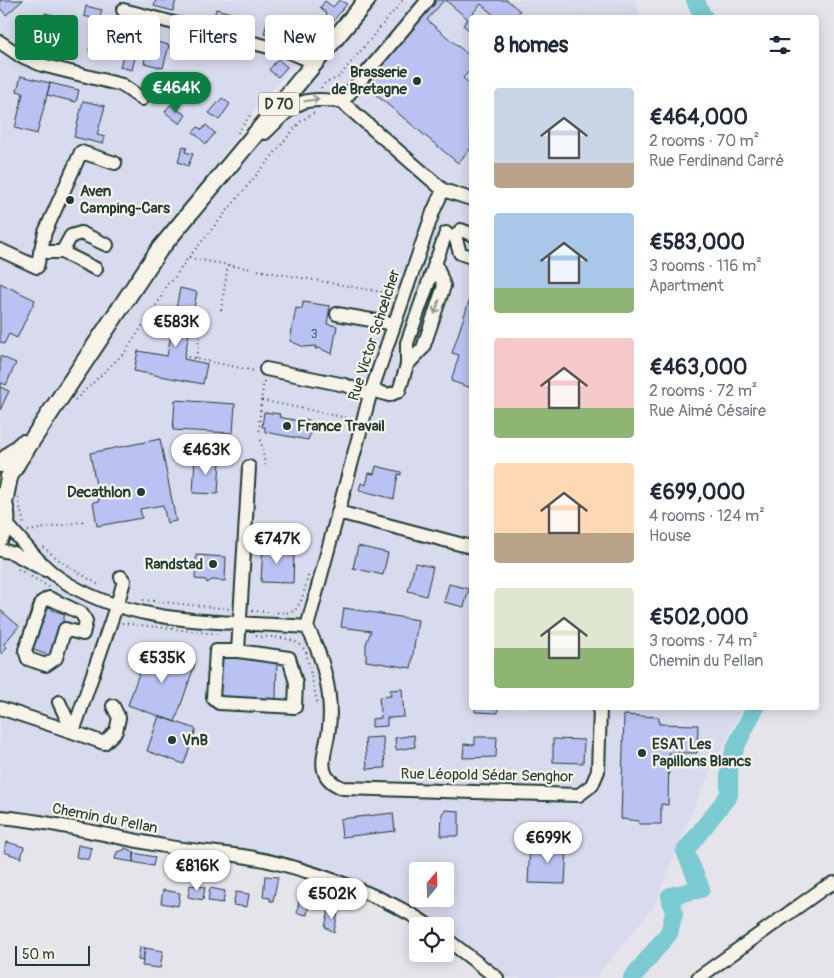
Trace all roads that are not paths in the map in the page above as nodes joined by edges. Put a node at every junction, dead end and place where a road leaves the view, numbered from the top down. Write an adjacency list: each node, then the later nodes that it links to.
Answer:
1 (367, 0): 5 (main road, D 70)
2 (428, 0): 7 (street)
3 (123, 10): 5 (street)
4 (0, 42): 6 (street)
5 (314, 62): 8 (main road, D 70)
6 (142, 99)
7 (342, 102): 8 (street, one-way to 7); 10 (street)
8 (244, 146): 25 (main road, D 70)
9 (115, 163): 17 (street)
10 (443, 190): 11 (street); 12 (street, Rue Victor Schœlcher)
11 (469, 198)
12 (428, 227): 14 (street); 22 (street, Rue Victor Schœlcher)
13 (469, 233): 14 (street)
14 (451, 235): 19 (street); 24 (street)
15 (107, 245): 18 (street)
16 (0, 250): 17 (street)
17 (40, 252): 18 (street)
18 (62, 252): 20 (street)
19 (469, 256)
20 (96, 269)
21 (337, 314): 22 (street)
22 (394, 324): 24 (street, Rue Victor Schœlcher)
23 (265, 371): 24 (street)
24 (371, 393): 29 (street, Rue Victor Schœlcher)
25 (39, 427): 26 (main road, D 70); 28 (main road, D 70)
26 (0, 464)
27 (249, 467): 36 (street)
28 (2, 499): 30 (main road)
29 (338, 512): 31 (street); 37 (street, Rue Victor Schœlcher)
30 (3, 530): 33 (street)
31 (469, 546)
32 (0, 550): 33 (street)
33 (58, 577): 35 (street)
34 (121, 577): 35 (street)
35 (117, 601): 36 (street); 39 (street)
36 (239, 622): 37 (street); 40 (street)
37 (307, 627): 44 (street, Rue Léopold Sédar Senghor)
38 (82, 634): 38 (street); 39 (street)
39 (104, 641): 45 (street)
40 (238, 652): 40 (street)
41 (59, 702): 45 (street)
42 (113, 706): 45 (street)
43 (0, 708): 45 (street)
44 (600, 710)
45 (73, 732)
46 (0, 817): 48 (street, Chemin du Pellan)
47 (834, 883): 51 (street)
48 (417, 917)
49 (454, 945): 50 (street)
50 (496, 978)
51 (698, 978)

